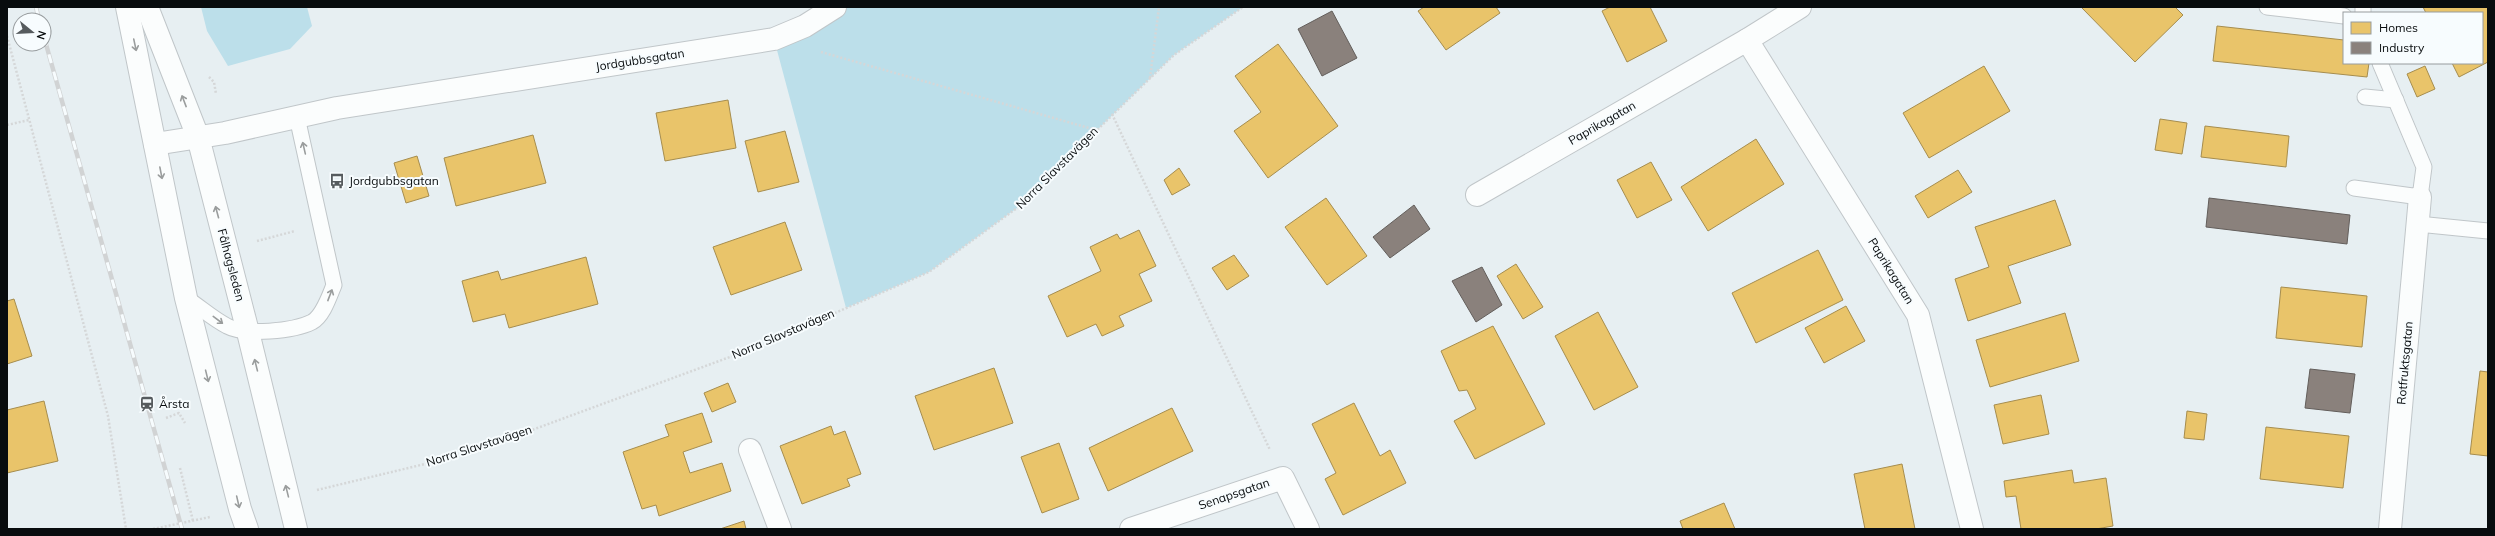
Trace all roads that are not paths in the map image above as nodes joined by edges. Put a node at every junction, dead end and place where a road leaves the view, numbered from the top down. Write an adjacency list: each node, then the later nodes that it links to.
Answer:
1 (127, 7): 14 (street, one-way to 14)
2 (147, 7): 13 (street, Fålhagsleden, one-way to 2)
3 (835, 7): 6 (street, Jordgubbsgatan)
4 (1800, 7): 8 (street, Paprikagatan)
5 (2267, 7): 7 (lane)
6 (803, 16): 12 (street, Jordgubbsgatan)
7 (2343, 16)
8 (1747, 40): 16 (street, Paprikagatan); 28 (street, Paprikagatan)
9 (2380, 64): 11 (lane)
10 (2365, 97): 11 (lane)
11 (2396, 100): 17 (lane)
12 (297, 117): 13 (street, Jordgubbsgatan); 21 (lane, one-way to 12)
13 (198, 137): 14 (street, Jordgubbsgatan); 21 (street, Fålhagsleden, one-way to 13)
14 (155, 144): 20 (street, one-way to 20)
15 (2354, 188): 17 (lane)
16 (1477, 195)
17 (2420, 197): 18 (street, Rotfruktsgatan)
18 (2418, 224): 19 (lane); 29 (street, Rotfruktsgatan)
19 (2488, 231)
20 (186, 298): 21 (lane, one-way to 21); 23 (street, one-way to 23)
21 (248, 332): 24 (street, Fålhagsleden, one-way to 21)
22 (750, 450): 25 (street)
23 (244, 519)
24 (296, 529)
25 (780, 529)
26 (1132, 529): 27 (street, Senapsgatan)
27 (1308, 529)
28 (1972, 529)
29 (2390, 529)

